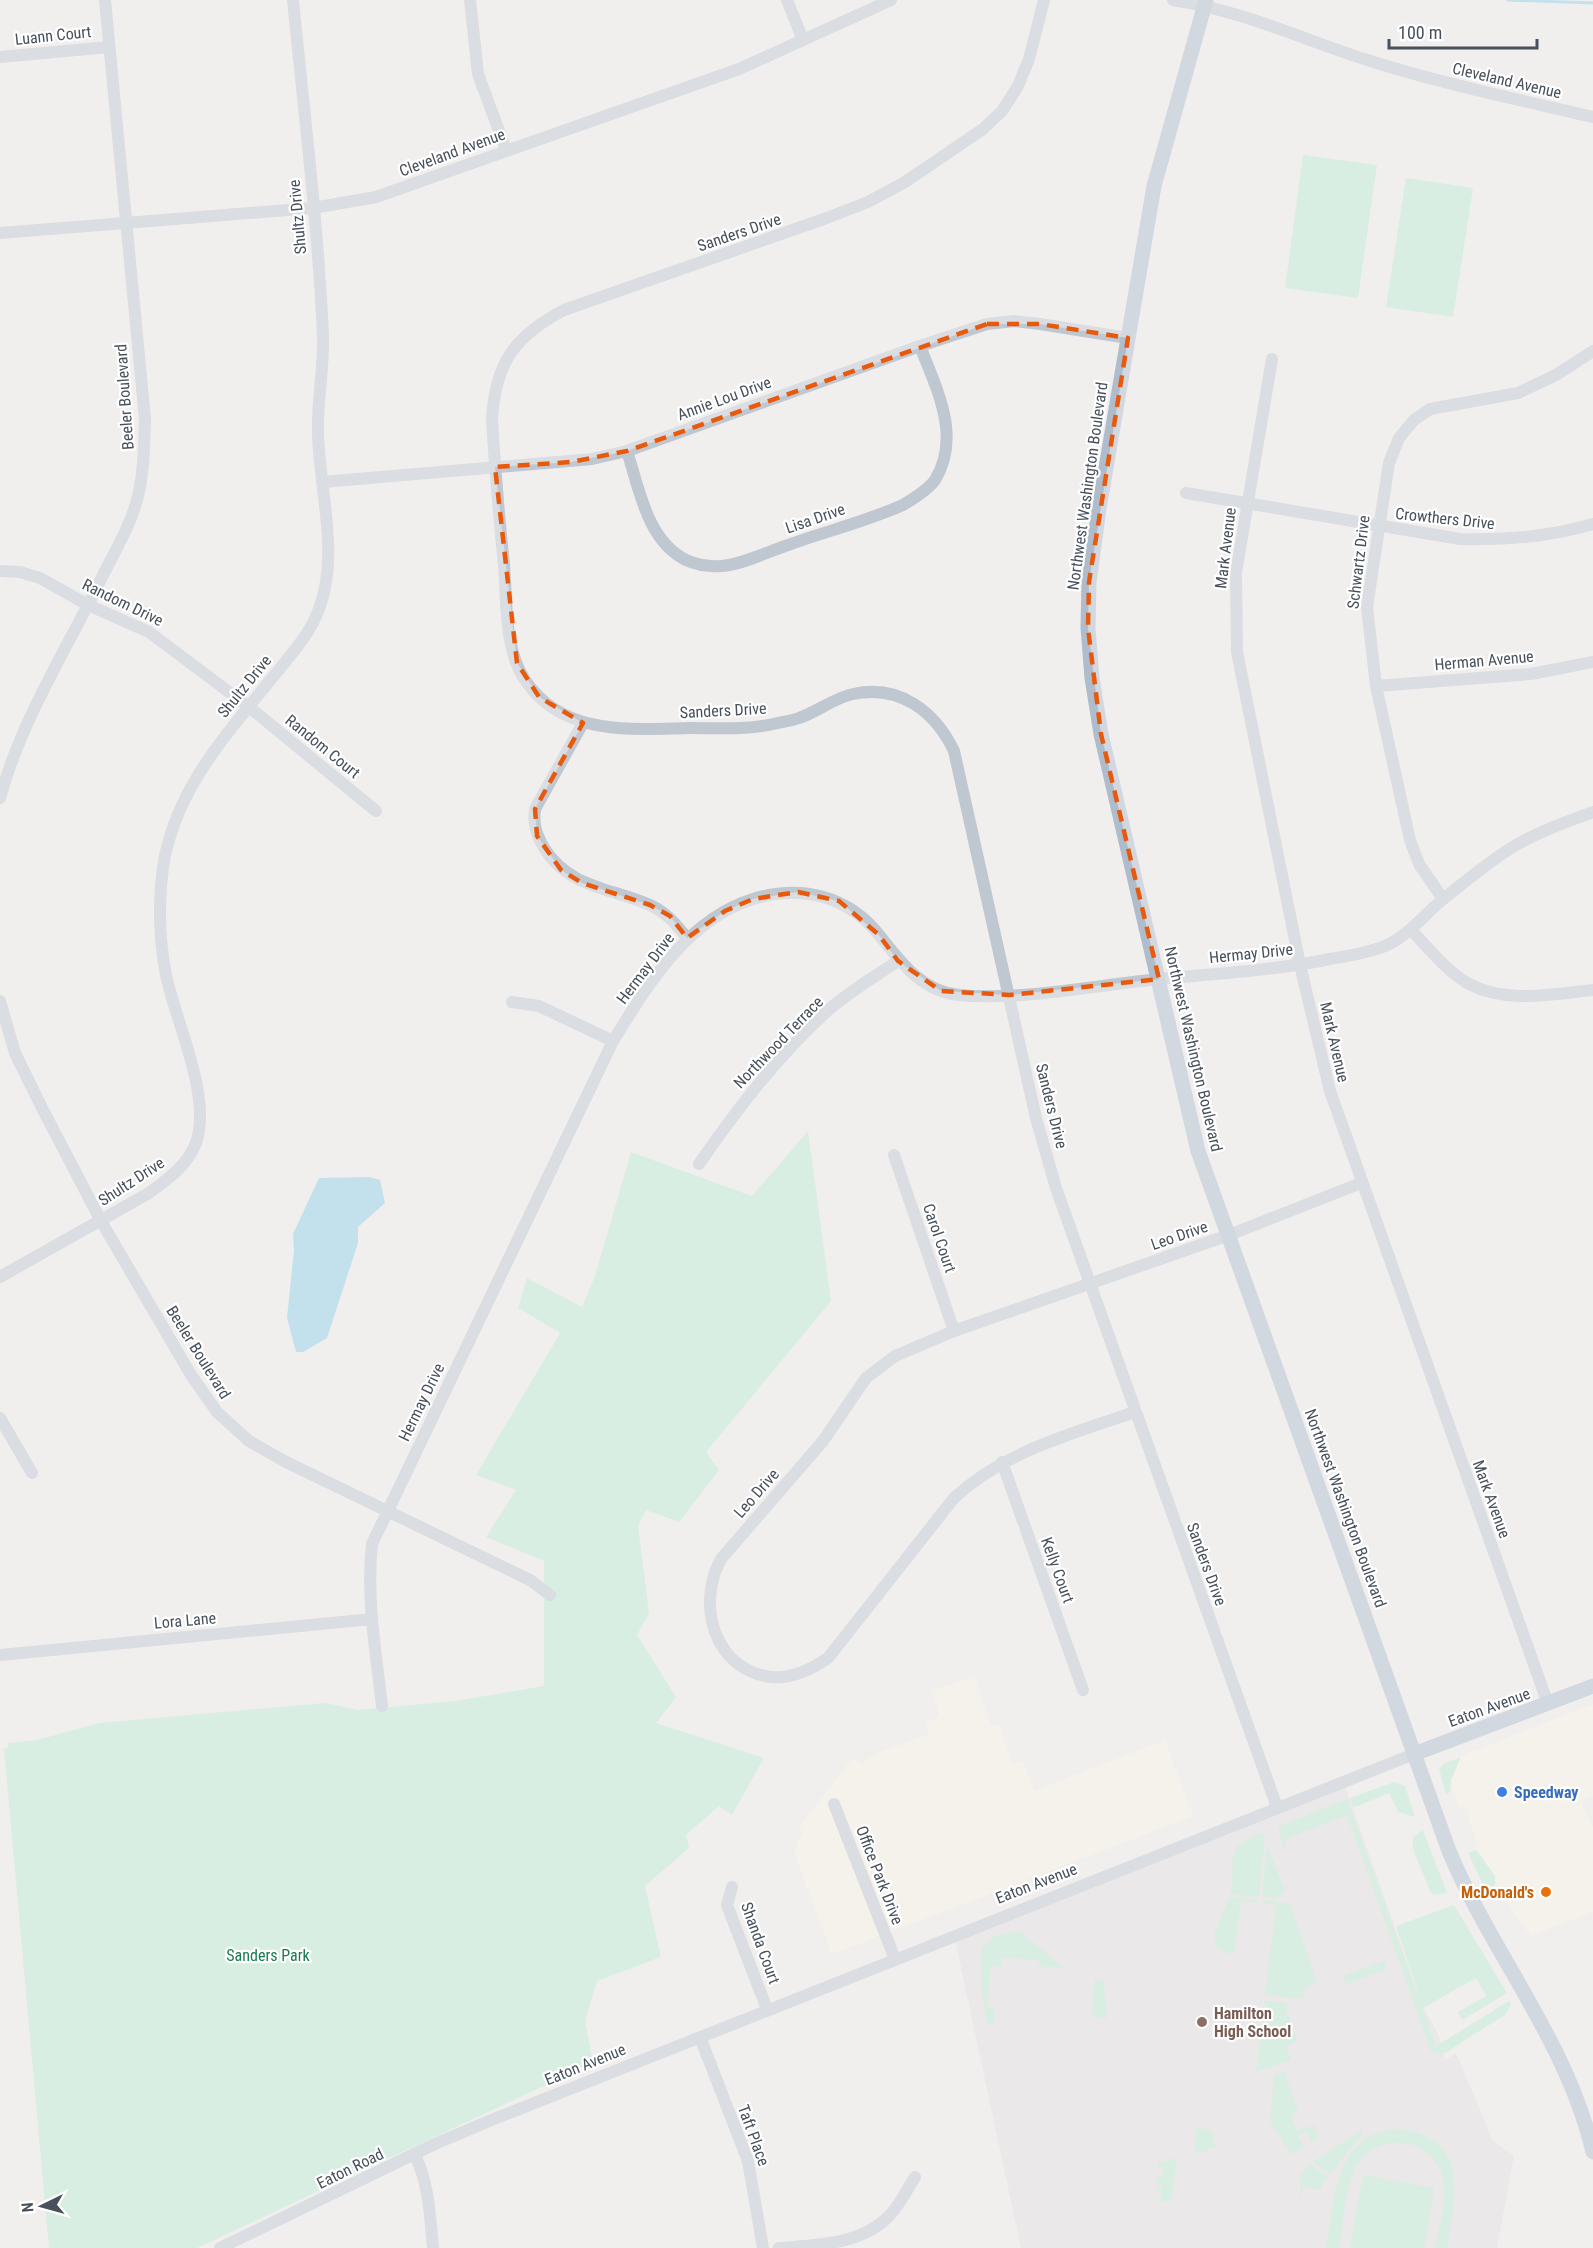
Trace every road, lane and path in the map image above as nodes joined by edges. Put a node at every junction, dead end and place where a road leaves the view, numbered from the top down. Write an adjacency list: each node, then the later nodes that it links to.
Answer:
1 (105, 0): 10 (street, Beeler Boulevard)
2 (293, 0): 14 (street, Shultz Drive)
3 (470, 0): 13 (street)
4 (787, 0): 9 (street)
5 (891, 0): 9 (street, Cleveland Avenue)
6 (1044, 0): 22 (street, Sanders Drive)
7 (1173, 0): 8 (street, Cleveland Avenue)
8 (1205, 2): 12 (street, Cleveland Avenue); 17 (main road, Northwest Washington Boulevard)
9 (803, 40): 13 (street, Cleveland Avenue)
10 (109, 47): 11 (street, Luann Court); 15 (street, Beeler Boulevard)
11 (0, 57)
12 (1593, 117)
13 (506, 150): 14 (street, Cleveland Avenue)
14 (313, 208): 15 (street, Cleveland Avenue); 23 (street, Shultz Drive)
15 (126, 222): 16 (street, Cleveland Avenue); 29 (street, Beeler Boulevard)
16 (0, 233)
17 (1128, 338): 18 (street, Annie Lou Drive); 42 (main road, Northwest Washington Boulevard)
18 (920, 346): 21 (street, Annie Lou Drive); 21 (street, Lisa Drive)
19 (1593, 351): 27 (street, Schwartz Drive)
20 (1272, 359): 25 (street, Mark Avenue)
21 (627, 451): 22 (street, Annie Lou Drive)
22 (495, 467): 23 (street, Annie Lou Drive); 33 (street, Sanders Drive)
23 (322, 482): 32 (street, Shultz Drive)
24 (1186, 493): 25 (street, Crowthers Drive)
25 (1247, 503): 27 (street, Crowthers Drive); 41 (street, Mark Avenue)
26 (1593, 524): 27 (street, Crowthers Drive)
27 (1379, 528): 31 (street, Schwartz Drive)
28 (0, 571): 29 (street, Random Drive)
29 (88, 605): 32 (street, Random Drive); 34 (street, Beeler Boulevard)
30 (1593, 662): 31 (street, Herman Avenue)
31 (1376, 686): 37 (street, Schwartz Drive)
32 (249, 707): 35 (street, Random Court); 51 (street, Shultz Drive)
33 (583, 723): 39 (street); 44 (street, Sanders Drive)
34 (0, 798)
35 (376, 811)
36 (1593, 812): 37 (street, Hermay Drive)
37 (1443, 899): 38 (street, Hermay Drive)
38 (1411, 930): 41 (street, Hermay Drive); 43 (street)
39 (687, 938): 40 (street, Hermay Drive); 47 (street, Hermay Drive)
40 (898, 961): 44 (street, Hermay Drive); 49 (street, Northwood Terrace)
41 (1300, 965): 42 (street, Hermay Drive); 50 (street, Mark Avenue)
42 (1159, 979): 44 (street, Hermay Drive); 52 (main road, Northwest Washington Boulevard)
43 (1593, 990)
44 (1010, 995): 54 (street, Sanders Drive)
45 (0, 1001): 51 (street, Beeler Boulevard)
46 (512, 1002): 47 (street)
47 (613, 1041): 60 (street, Hermay Drive)
48 (894, 1155): 55 (street, Carol Court)
49 (699, 1164)
50 (1361, 1183): 52 (street, Leo Drive); 66 (street, Mark Avenue)
51 (101, 1221): 53 (street, Shultz Drive); 60 (street, Beeler Boulevard)
52 (1229, 1235): 54 (street, Leo Drive); 68 (main road, Northwest Washington Boulevard)
53 (0, 1277)
54 (1089, 1284): 55 (street, Leo Drive); 56 (street, Sanders Drive)
55 (954, 1331): 58 (street, Leo Drive)
56 (1135, 1412): 58 (street, Leo Drive); 70 (street, Sanders Drive)
57 (0, 1418): 59 (street)
58 (1002, 1462): 65 (street, Kelly Court)
59 (32, 1473)
60 (386, 1512): 61 (street, Beeler Boulevard); 62 (street, Hermay Drive)
61 (550, 1595)
62 (372, 1619): 63 (street, Lora Lane); 67 (street, Hermay Drive)
63 (0, 1654)
64 (1593, 1686): 66 (main road, Eaton Avenue)
65 (1083, 1690)
66 (1548, 1704): 68 (main road, Eaton Avenue)
67 (382, 1706)
68 (1414, 1754): 70 (street, Eaton Avenue); 76 (main road, Northwest Washington Boulevard)
69 (834, 1804): 72 (street, Office Park Drive)
70 (1277, 1807): 72 (street, Eaton Avenue)
71 (732, 1887): 73 (street, Shanda Court)
72 (896, 1959): 73 (street, Eaton Avenue)
73 (767, 2009): 74 (street, Eaton Avenue)
74 (700, 2037): 75 (street, Eaton Avenue); 81 (street, Taft Place)
75 (495, 2119): 77 (street, Eaton Road)
76 (1593, 2152)
77 (415, 2155): 79 (street, Eaton Road); 80 (street)
78 (915, 2177): 82 (street)
79 (220, 2248)
80 (433, 2248)
81 (763, 2248)
82 (779, 2248)

